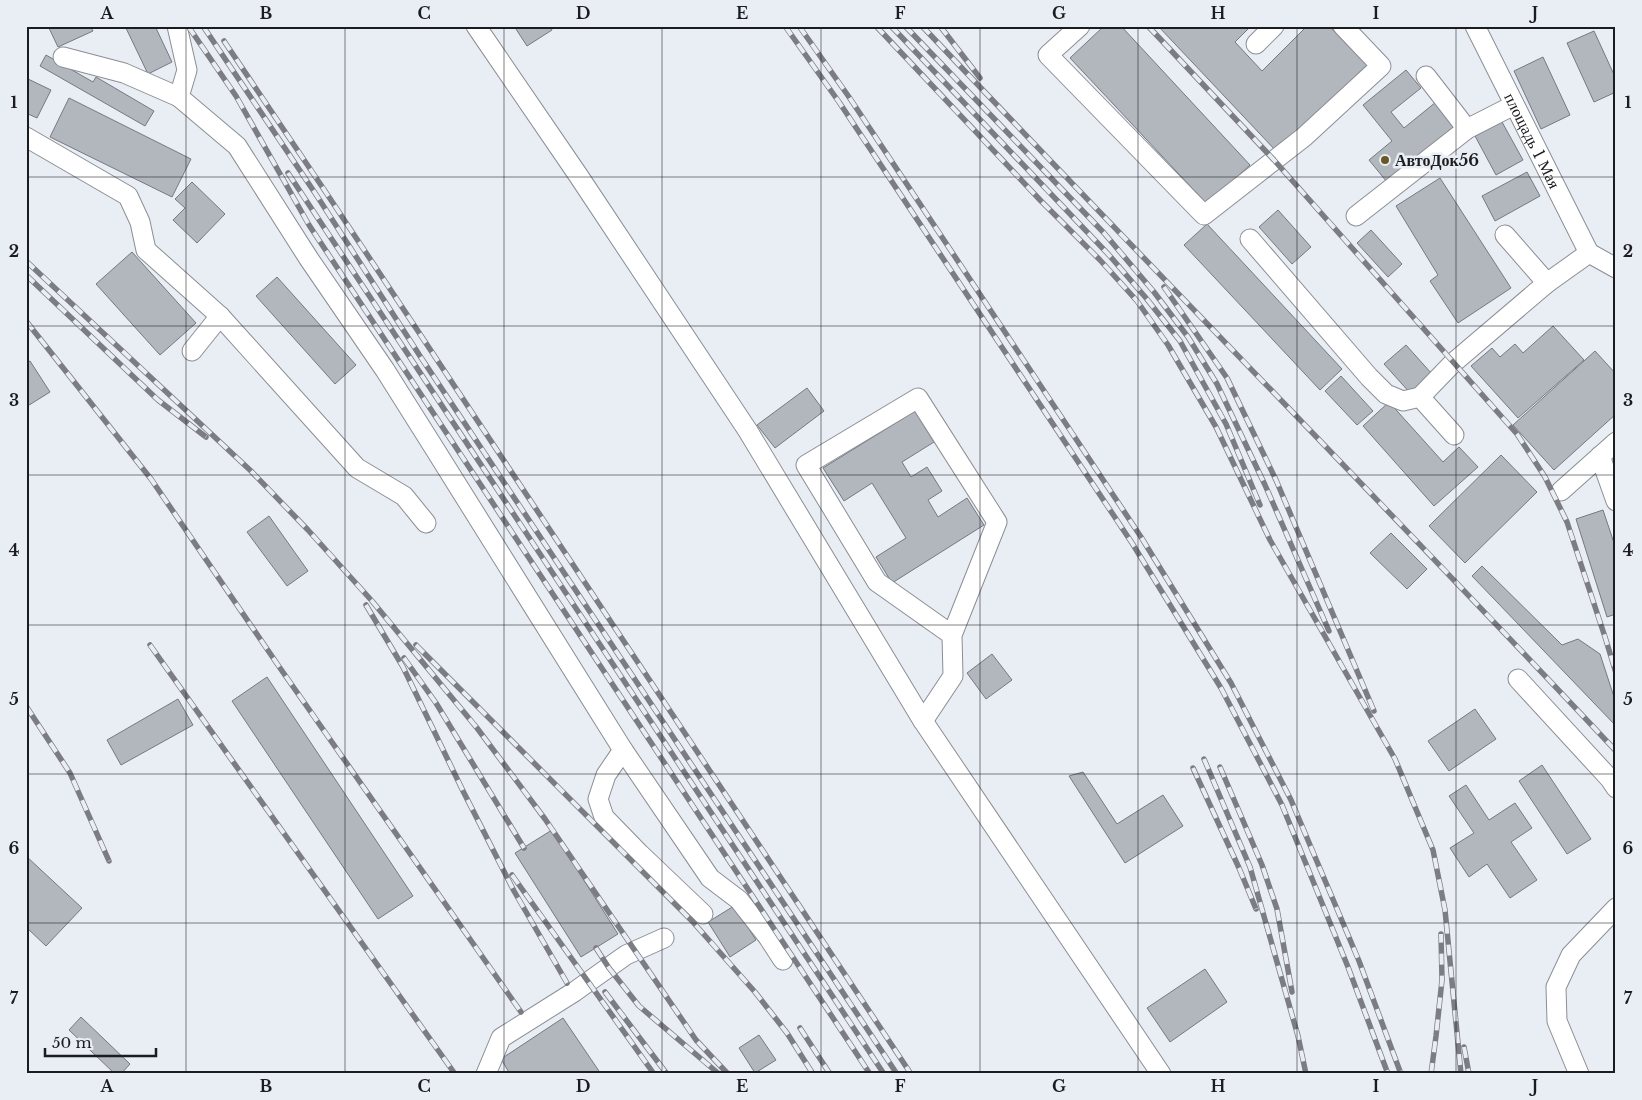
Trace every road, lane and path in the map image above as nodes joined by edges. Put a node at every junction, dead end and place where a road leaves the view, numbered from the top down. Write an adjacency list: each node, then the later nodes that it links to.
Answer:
1 (177, 26): 10 (street)
2 (476, 26): 31 (street)
3 (1080, 26): 5 (street)
4 (1274, 26): 7 (street)
5 (1343, 26)
6 (1475, 26): 11 (street, площадь 1 Мая)
7 (1256, 44)
8 (63, 57): 10 (street)
9 (1426, 76): 12 (street)
10 (179, 97): 32 (street)
11 (1514, 105): 12 (street); 17 (street, площадь 1 Мая)
12 (1467, 129): 14 (street)
13 (26, 137): 20 (street)
14 (1356, 216)
15 (1505, 235): 19 (street)
16 (1250, 240): 22 (street)
17 (1588, 254): 18 (street); 19 (street)
18 (1616, 268)
19 (1547, 283): 22 (street)
20 (220, 316): 21 (street); 28 (street)
21 (192, 352)
22 (1420, 398): 23 (street)
23 (1454, 435)
24 (1616, 442): 25 (street)
25 (1600, 456): 26 (street); 27 (street)
26 (1561, 491)
27 (1616, 501)
28 (426, 523)
29 (952, 635): 29 (street); 31 (street)
30 (1518, 679): 33 (street)
31 (923, 721): 39 (street)
32 (622, 750): 35 (street); 37 (street)
33 (1616, 788)
34 (1616, 908): 40 (street)
35 (703, 914)
36 (664, 938): 38 (street)
37 (784, 960)
38 (486, 1074)
39 (1161, 1074)
40 (1579, 1074)

